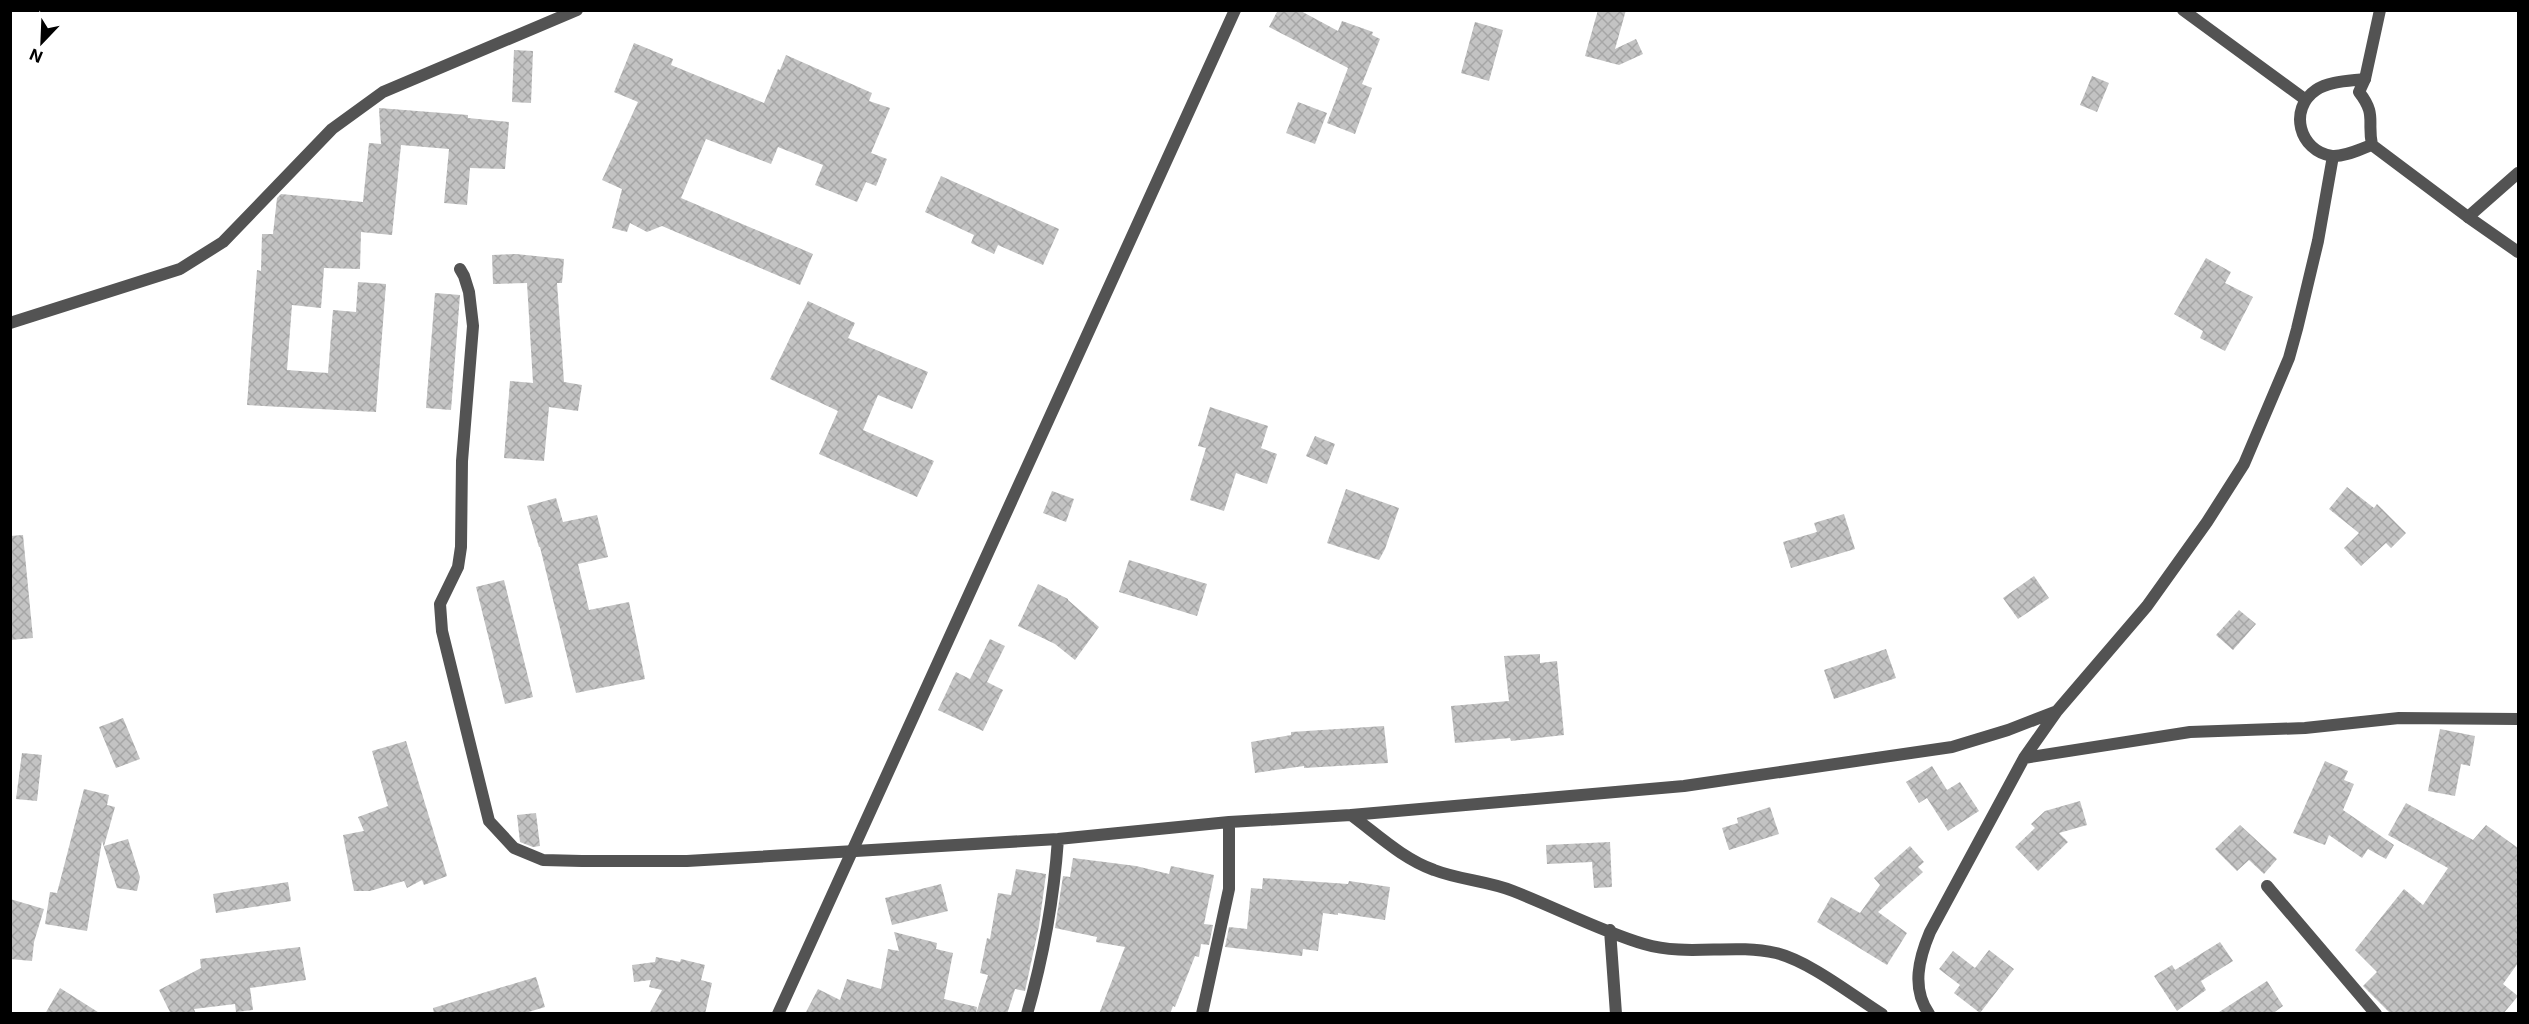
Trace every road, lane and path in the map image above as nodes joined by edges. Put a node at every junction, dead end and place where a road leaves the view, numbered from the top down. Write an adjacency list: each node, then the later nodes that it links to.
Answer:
1 (577, 10): 13 (street)
2 (1234, 10): 20 (street)
3 (2183, 10): 6 (street)
4 (2380, 10): 5 (street)
5 (2365, 79): 6 (street); 7 (street)
6 (2306, 100): 8 (street)
7 (2372, 145): 8 (street); 10 (street)
8 (2333, 156): 14 (street)
9 (2518, 173): 10 (street)
10 (2468, 217): 11 (street)
11 (2518, 252)
12 (460, 269): 20 (street)
13 (10, 323)
14 (2057, 711): 16 (street); 17 (street)
15 (2518, 719): 16 (street)
16 (2024, 758): 28 (street)
17 (1352, 815): 18 (street); 22 (street)
18 (1229, 822): 19 (street); 25 (street)
19 (1058, 839): 20 (street); 24 (street)
20 (852, 849): 23 (street)
21 (2268, 886): 29 (street)
22 (1610, 930): 26 (street); 27 (street)
23 (778, 1014)
24 (1027, 1014)
25 (1202, 1014)
26 (1616, 1014)
27 (1882, 1014)
28 (1929, 1014)
29 (2376, 1014)

